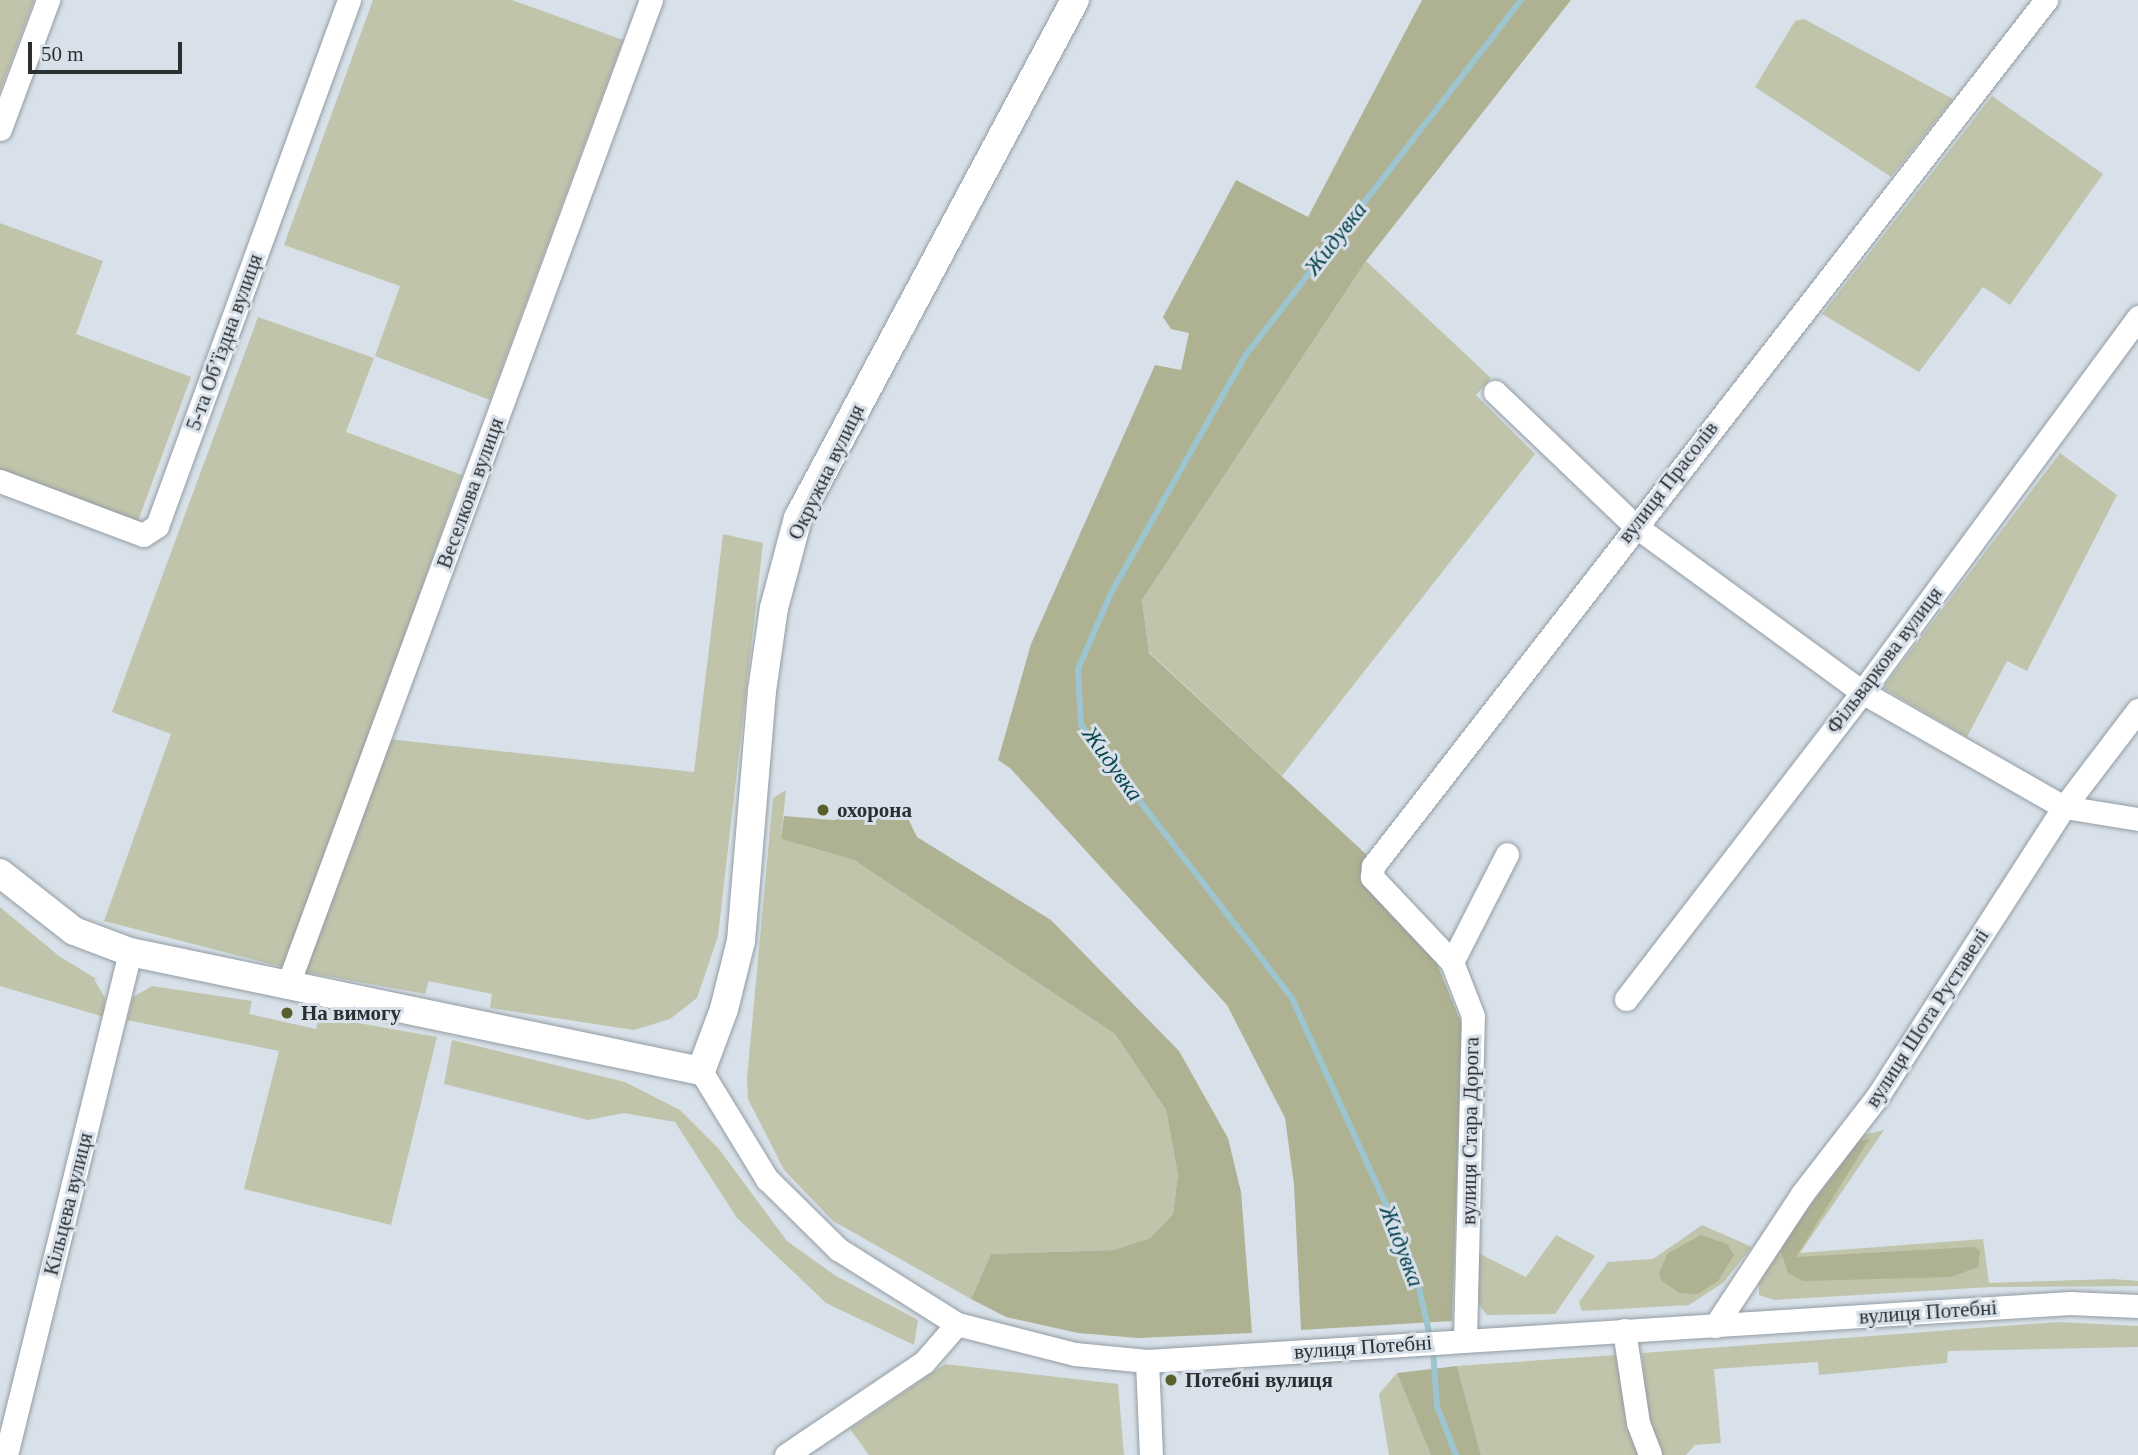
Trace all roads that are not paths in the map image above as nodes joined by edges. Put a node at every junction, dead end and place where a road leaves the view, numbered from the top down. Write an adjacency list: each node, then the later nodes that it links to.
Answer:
1 (48, 0): 6 (street)
2 (349, 0): 9 (street, 5-та Обʼїздна вулиця)
3 (651, 0): 19 (street, Веселкова вулиця)
4 (1075, 0): 21 (main road, Окружна вулиця)
5 (2046, 0): 10 (street, вулиця Прасолів)
6 (0, 129)
7 (2138, 317): 11 (street, Фільваркова вулиця)
8 (1495, 392): 10 (street)
9 (0, 481)
10 (1634, 525): 11 (street); 18 (street, вулиця Прасолів)
11 (1862, 692): 13 (street); 20 (street, Фільваркова вулиця)
12 (2138, 710): 13 (street, вулиця Шота Руставелі)
13 (2064, 807): 14 (street); 24 (street, вулиця Шота Руставелі)
14 (2138, 819)
15 (1507, 854): 18 (street)
16 (0, 873): 17 (main road)
17 (130, 952): 19 (main road); 28 (street, Кільцева вулиця)
18 (1452, 962): 26 (street, вулиця Стара Дорога)
19 (287, 987): 21 (main road)
20 (1626, 999)
21 (701, 1071): 23 (street, вулиця Потебні)
22 (2138, 1306): 24 (street, вулиця Потебні)
23 (957, 1324): 27 (street, вулиця Потебні); 29 (street)
24 (1715, 1326): 25 (street, вулиця Потебні)
25 (1624, 1330): 26 (street, вулиця Потебні); 31 (street)
26 (1456, 1340): 27 (street, вулиця Потебні)
27 (1147, 1361): 30 (street)
28 (6, 1455)
29 (786, 1455)
30 (1151, 1455)
31 (1650, 1455)

